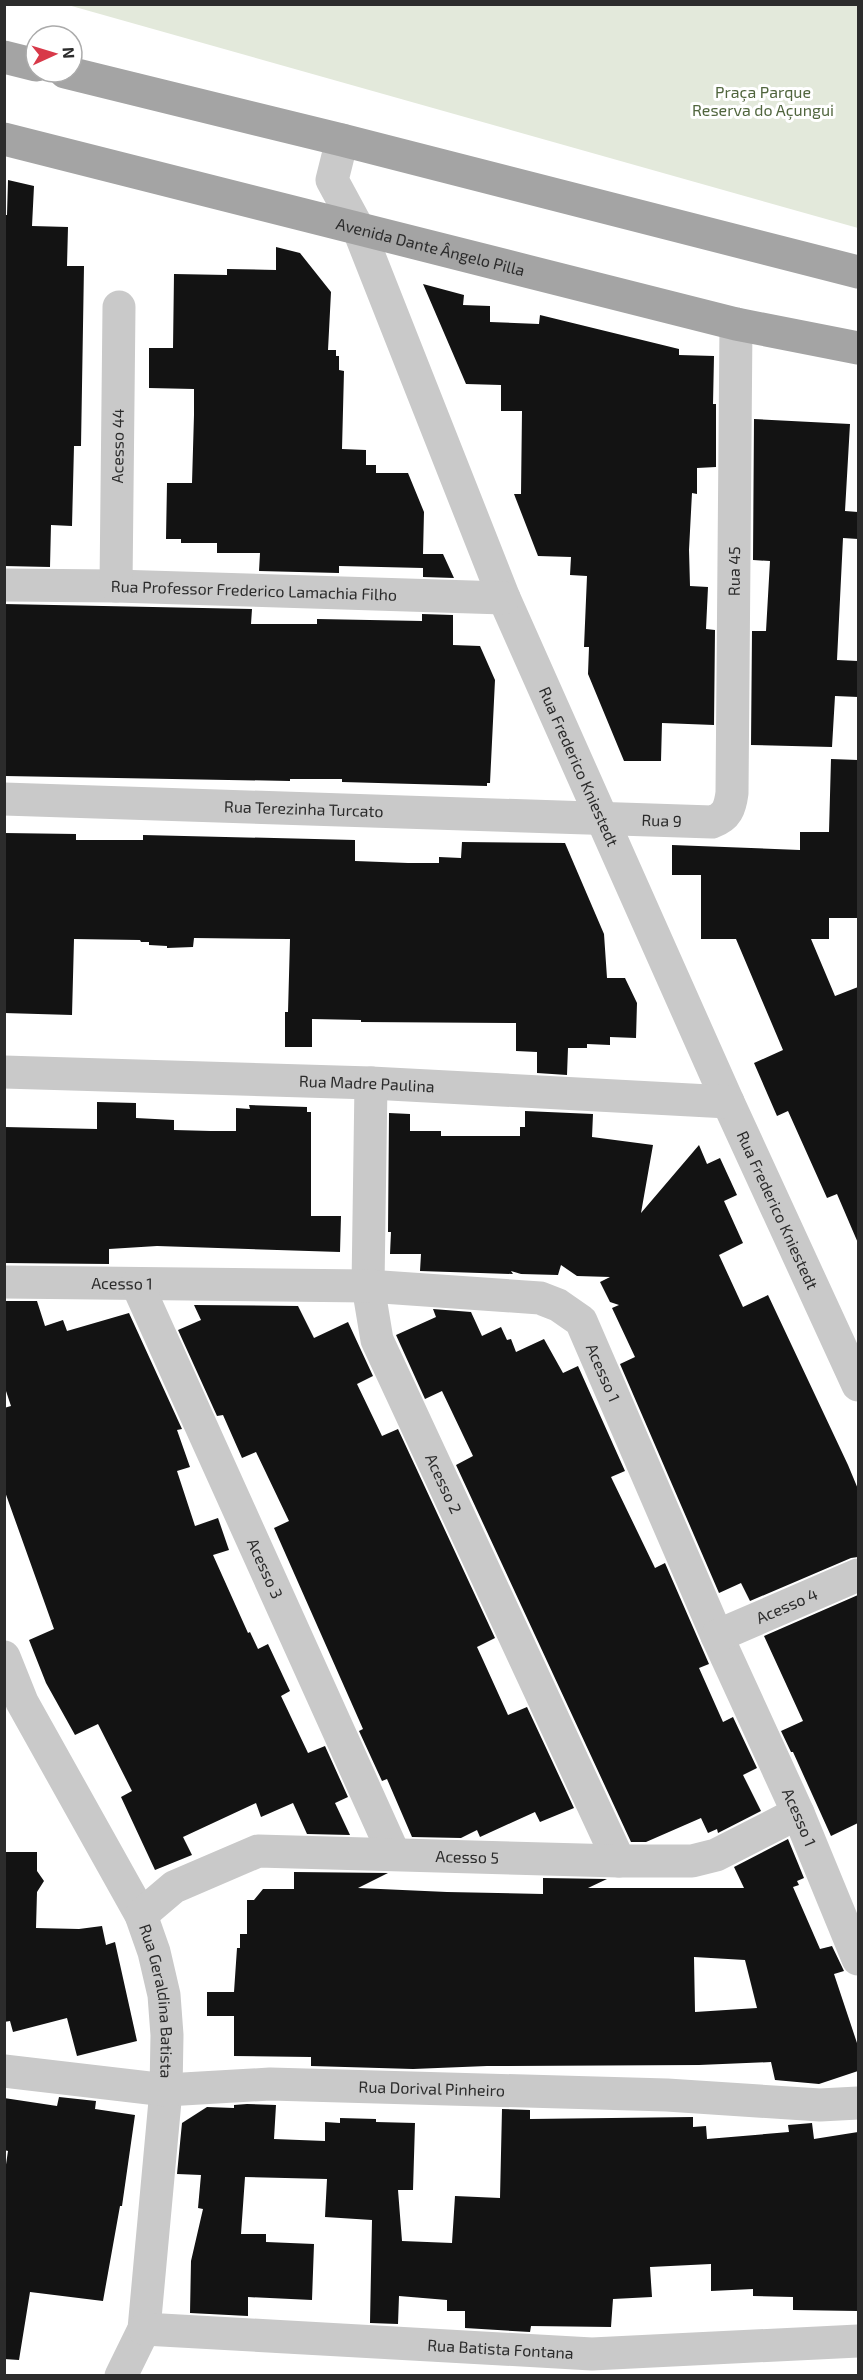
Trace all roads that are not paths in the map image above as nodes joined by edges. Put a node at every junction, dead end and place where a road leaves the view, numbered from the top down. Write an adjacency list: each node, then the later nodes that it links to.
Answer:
1 (4, 57): 2 (main road)
2 (24, 62)
3 (84, 77): 5 (main road)
4 (4, 139): 6 (main road, Avenida Dante Ângelo Pilla)
5 (342, 140): 6 (street, Rua Frederico Kniestedt); 7 (main road)
6 (358, 228): 9 (main road, Avenida Dante Ângelo Pilla); 13 (street, Rua Frederico Kniestedt)
7 (858, 272)
8 (119, 307): 12 (street, Acesso 44)
9 (736, 324): 10 (main road, Avenida Dante Ângelo Pilla); 16 (street, Rua 45)
10 (858, 348)
11 (4, 585): 12 (street, Rua Professor Frederico Lamachia Filho)
12 (116, 586): 13 (street, Rua Professor Frederico Lamachia Filho)
13 (504, 598): 15 (street, Rua Frederico Kniestedt)
14 (4, 799): 15 (street, Rua Terezinha Turcato)
15 (602, 818): 16 (street, Rua 9); 19 (street, Rua Frederico Kniestedt)
16 (722, 818)
17 (4, 1072): 18 (street, Rua Madre Paulina)
18 (371, 1083): 19 (street, Rua Madre Paulina); 22 (street, Acesso 2)
19 (728, 1102): 23 (street, Rua Frederico Kniestedt)
20 (4, 1282): 21 (street, Acesso 1)
21 (137, 1284): 22 (street, Acesso 1); 28 (street, Acesso 3)
22 (368, 1286): 25 (street, Acesso 1); 29 (street, Acesso 2)
23 (858, 1385)
24 (858, 1575): 25 (street, Acesso 4)
25 (717, 1636): 27 (street, Acesso 1)
26 (4, 1657): 30 (street, Rua Geraldina Batista)
27 (798, 1813): 29 (street, Acesso 5); 31 (street, Acesso 1)
28 (394, 1854): 29 (street, Acesso 5); 30 (street, Acesso 5)
29 (619, 1861)
30 (141, 1915): 33 (street, Rua Geraldina Batista)
31 (858, 1959)
32 (4, 2072): 33 (street, Rua Dorival Pinheiro)
33 (166, 2090): 34 (street, Rua Dorival Pinheiro); 35 (street, Rua Geraldina Batista)
34 (858, 2103)
35 (144, 2329): 36 (street, Rua Batista Fontana); 37 (street, Rua Geraldina Batista)
36 (858, 2341)
37 (121, 2376)

